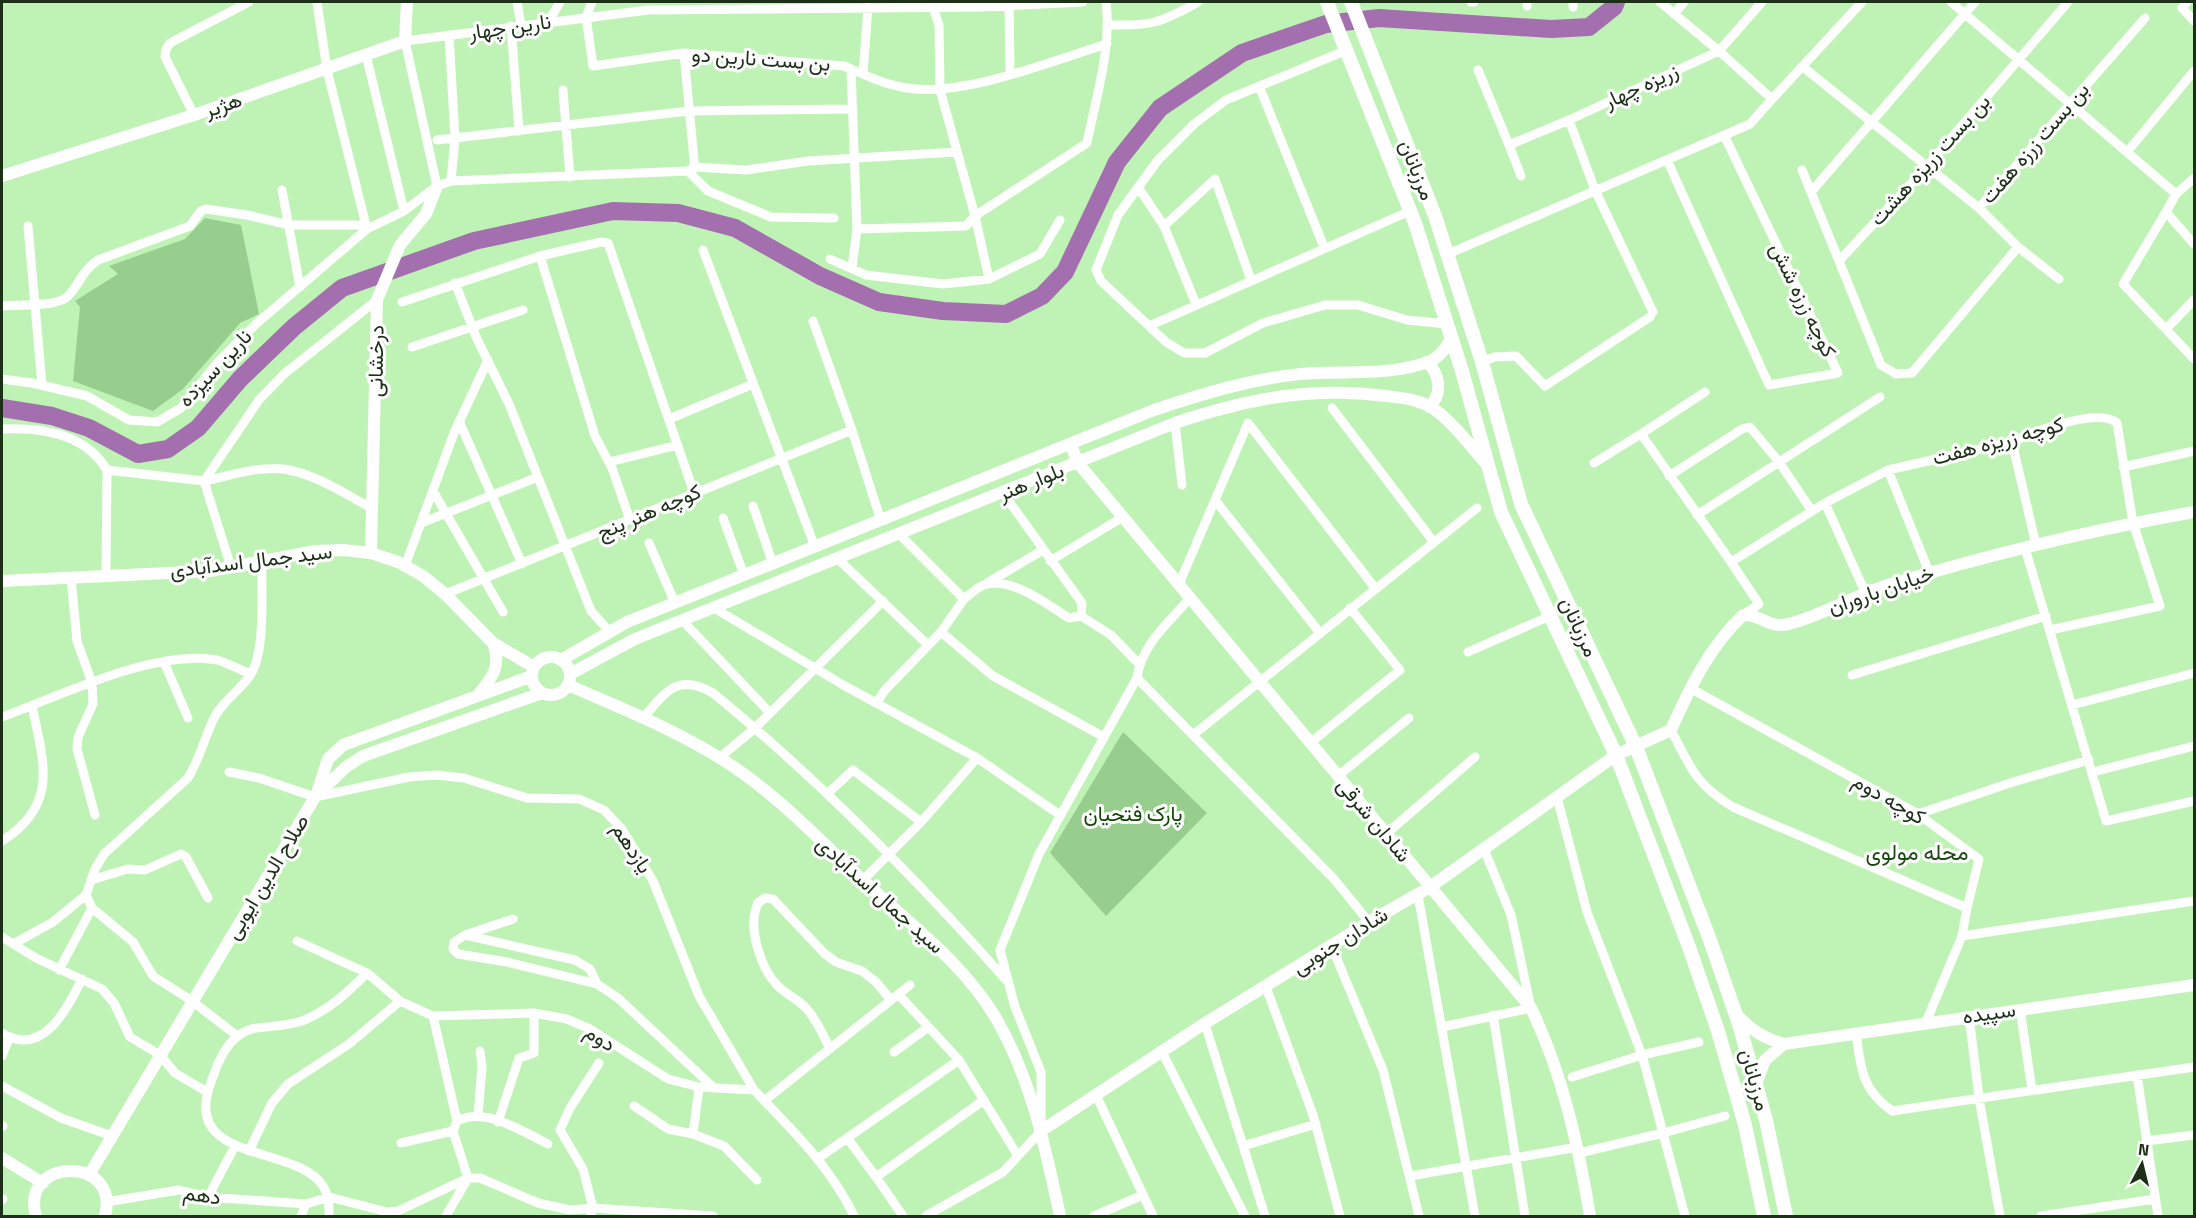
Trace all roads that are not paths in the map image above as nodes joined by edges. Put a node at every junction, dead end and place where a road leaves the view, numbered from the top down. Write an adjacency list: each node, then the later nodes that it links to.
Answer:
1 (249, 2): 54 (street)
2 (317, 2): 42 (street)
3 (407, 2): 33 (main road)
4 (518, 2): 31 (street)
5 (560, 2): 28 (street)
6 (592, 2): 26 (street)
7 (1083, 2): 22 (street, نارین چهار)
8 (1106, 2): 30 (street)
9 (1197, 2): 30 (street)
10 (1328, 2): 35 (main road, مرزبانان)
11 (1351, 2): 97 (main road, مرزبانان)
12 (1659, 2): 25 (street)
13 (1684, 2): 25 (street)
14 (1762, 2): 36 (street)
15 (1862, 2): 40 (street)
16 (1952, 2): 24 (street)
17 (1975, 2): 24 (street)
18 (2068, 2): 39 (street, بن بست زریزه هشت)
19 (2187, 2): 29 (street)
20 (776, 4): 23 (street, نارین چهار); 26 (street, نارین چهار)
21 (932, 4): 22 (street, نارین چهار); 23 (street, نارین چهار); 49 (street)
22 (1009, 4): 46 (street)
23 (868, 7): 45 (street)
24 (1965, 13): 39 (street); 56 (street)
25 (1674, 14): 36 (street)
26 (586, 17): 28 (street, نارین چهار); 37 (street, بن بست نارین دو)
27 (2145, 18): 51 (street, بن بست زرزه هفت)
28 (549, 21): 31 (street, نارین چهار)
29 (2194, 21)
30 (1109, 25): 34 (street)
31 (516, 26): 32 (street, نارین چهار); 58 (street)
32 (450, 35): 33 (street, نارین چهار); 60 (street)
33 (405, 41): 38 (main road, هژیر); 75 (street)
34 (1107, 44): 46 (street); 85 (street)
35 (1345, 45): 47 (street); 83 (main road, مرزبانان)
36 (1719, 51): 50 (street); 55 (street, زریزه چهار)
37 (684, 53): 41 (street, بن بست نارین دو); 53 (street)
38 (366, 55): 42 (main road, هژیر); 82 (street)
39 (2018, 59): 51 (street); 67 (street, بن بست زریزه هشت)
40 (1803, 67): 50 (street); 56 (street, بن بست زرزه هفت)
41 (851, 69): 45 (street); 52 (street, بن بست نارین دو)
42 (327, 70): 54 (main road, هژیر); 91 (street)
43 (1478, 70): 62 (street)
44 (2194, 71): 64 (street)
45 (863, 74): 49 (street)
46 (1010, 75): 49 (street)
47 (1259, 86): 76 (street); 94 (street)
48 (563, 90): 57 (street)
49 (940, 90): 63 (street)
50 (1772, 99): 59 (street)
51 (2069, 103): 64 (street); 81 (street, بن بست زرزه هفت)
52 (853, 109): 53 (street); 65 (street, بن بست نارین دو)
53 (689, 111): 57 (street); 68 (street)
54 (194, 115): 70 (main road, هژیر)
55 (1569, 120): 62 (street, زریزه چهار); 78 (street)
56 (1873, 121): 67 (street, بن بست زرزه هفت); 79 (street)
57 (567, 124): 58 (street); 72 (street)
58 (519, 131): 60 (street)
59 (1724, 135): 66 (street); 66 (street, کوچه زرزه شش)
60 (455, 138): 61 (street); 74 (street)
61 (437, 140)
62 (1509, 145): 71 (street)
63 (956, 152): 65 (street); 85 (street)
64 (2127, 152): 80 (street)
65 (855, 158): 68 (street); 92 (street, بن بست نارین دو)
66 (1667, 159): 78 (street)
67 (1928, 165): 81 (street, بن بست زرزه هفت); 100 (street, بن بست زریزه هشت)
68 (691, 169): 72 (street); 86 (street)
69 (1802, 170): 79 (street)
70 (2, 176)
71 (1521, 176)
72 (570, 177): 74 (street)
73 (2194, 178): 80 (street)
74 (451, 181): 75 (street)
75 (437, 186): 82 (street); 107 (main road, درخشانی)
76 (1138, 187): 90 (street); 116 (street)
77 (282, 190): 88 (street)
78 (1594, 190): 97 (street); 124 (street)
79 (1811, 192): 100 (street)
80 (2176, 194): 84 (street)
81 (1979, 208): 95 (street)
82 (404, 211): 91 (street)
83 (1410, 211): 94 (street); 115 (main road, مرزبانان)
84 (2166, 212): 93 (street); 118 (street)
85 (975, 216): 92 (street); 102 (street)
86 (834, 218)
87 (1060, 220): 102 (street)
88 (289, 225): 91 (street); 106 (street); 110 (street)
89 (28, 226): 110 (street)
90 (1164, 226): 104 (street); 111 (street)
91 (366, 227): 106 (street, نارین سیزده)
92 (857, 229): 101 (street, بن بست نارین دو)
93 (2194, 244)
94 (1324, 247): 104 (street)
95 (2018, 248): 100 (street); 103 (street)
96 (703, 250): 126 (street)
97 (1448, 254): 124 (main road, مرزبانان)
98 (540, 256): 105 (street); 132 (street); 144 (street)
99 (830, 259): 101 (street)
100 (1839, 261)
101 (852, 268): 102 (street)
102 (990, 279)
103 (2059, 279)
104 (1251, 280): 111 (street)
105 (455, 283): 109 (street); 117 (street)
106 (300, 287): 127 (street, نارین سیزده)
107 (377, 300): 154 (street); 164 (main road, درخشانی)
108 (2194, 300): 118 (street)
109 (402, 302)
110 (37, 304): 112 (street); 127 (street)
111 (1196, 304): 116 (street)
112 (2, 306)
113 (523, 310): 117 (street)
114 (813, 321): 136 (street)
115 (1447, 324): 116 (street); 119 (main road, مرزبانان)
116 (1149, 326)
117 (472, 327): 120 (street); 122 (street)
118 (2166, 329): 121 (street)
119 (1452, 338): 123 (main road); 148 (main road, مرزبانان)
120 (412, 347)
121 (2194, 359)
122 (488, 360): 133 (street); 153 (street)
123 (1427, 362): 130 (main road); 140 (main road, بلوار هنر)
124 (1482, 362): 143 (main road, مرزبانان)
125 (2, 379): 127 (street, نارین سیزده)
126 (753, 384): 132 (street); 142 (street)
127 (42, 385)
128 (1705, 392): 137 (street)
129 (1880, 397): 145 (street)
130 (1429, 407): 134 (main road, بلوار هنر); 148 (main road, بلوار هنر)
131 (1332, 408): 176 (street)
132 (669, 419): 139 (street)
133 (459, 421): 156 (street); 159 (street)
134 (1175, 423): 146 (main road, بلوار هنر); 155 (street)
135 (2, 429): 151 (street)
136 (852, 430): 142 (street, کوچه هنر پنج); 172 (street)
137 (1641, 434): 147 (street); 152 (street)
138 (2012, 442): 149 (street, کوچه زریزه هفت); 150 (street, کوچه زریزه هفت); 178 (street)
139 (678, 445): 144 (street); 157 (street)
140 (1071, 445): 146 (main road, شادان شرقی); 172 (main road, بلوار هنر)
141 (2194, 451): 149 (street)
142 (782, 457): 157 (street, کوچه هنر پنج); 180 (street)
143 (1509, 461): 148 (main road); 250 (main road, مرزبانان)
144 (609, 462): 171 (street)
145 (1779, 462): 152 (street); 165 (street); 168 (street)
146 (1078, 463): 158 (main road, بلوار هنر); 169 (main road, شادان شرقی)
147 (1594, 463)
148 (1488, 466): 211 (main road, مرزبانان)
149 (2123, 467): 174 (street, کوچه زریزه هفت)
150 (1888, 470): 161 (street, کوچه زریزه هفت); 191 (street)
151 (107, 471): 154 (street); 192 (street)
152 (1669, 476): 168 (street)
153 (538, 477): 159 (street); 179 (street)
154 (204, 481): 164 (street); 190 (street)
155 (1182, 485)
156 (433, 491): 167 (street); 173 (street)
157 (694, 493): 171 (street, کوچه هنر پنج)
158 (1003, 493): 175 (main road, بلوار هنر); 181 (street)
159 (492, 496): 167 (street); 187 (street)
160 (1215, 500): 198 (street); 199 (street); 217 (street)
161 (1825, 503): 165 (street, کوچه زریزه هفت); 200 (street)
162 (753, 506): 188 (street)
163 (1477, 508): 176 (street)
164 (373, 509): 182 (main road, درخشانی)
165 (1812, 511): 186 (street, کوچه زریزه هفت)
166 (2194, 512): 174 (main road, خیابان باروران)
167 (446, 514): 173 (street); 195 (street)
168 (1696, 515): 186 (street)
169 (1123, 517): 185 (street); 198 (main road, شادان شرقی)
170 (723, 518): 193 (street)
171 (630, 520): 179 (street, کوچه هنر پنج)
172 (881, 521): 180 (main road, بلوار هنر)
173 (421, 523): 189 (street)
174 (2133, 523): 178 (main road, خیابان باروران); 214 (street, کوچه زریزه هفت)
175 (900, 536): 183 (main road, بلوار هنر); 203 (street)
176 (1433, 541): 199 (street)
177 (648, 543): 205 (street)
178 (2031, 546): 191 (main road, خیابان باروران); 212 (street)
179 (565, 547): 187 (street, کوچه هنر پنج); 215 (street)
180 (815, 547): 188 (main road, بلوار هنر)
181 (1043, 550): 185 (street); 197 (street)
182 (371, 553): 184 (main road, سید جمال اسدآبادی); 189 (main road, سید جمال اسدآبادی)
183 (838, 559): 204 (street); 206 (main road, بلوار هنر)
184 (262, 561): 190 (main road, سید جمال اسدآبادی); 227 (street)
185 (1050, 561): 210 (street)
186 (1731, 562): 209 (street)
187 (522, 564): 195 (street, کوچه هنر پنج)
188 (773, 564): 193 (main road, بلوار هنر)
189 (405, 566): 201 (main road, سید جمال اسدآبادی)
190 (231, 567): 192 (main road, سید جمال اسدآبادی)
191 (1929, 572): 200 (main road, خیابان باروران)
192 (106, 576): 194 (main road, سید جمال اسدآبادی)
193 (744, 576): 205 (main road, بلوار هنر)
194 (71, 578): 196 (main road, سید جمال اسدآبادی); 232 (street)
195 (483, 579): 201 (street, کوچه هنر پنج); 208 (street)
196 (2, 581)
197 (985, 584): 203 (street); 210 (street)
198 (1179, 584): 202 (main road, شادان شرقی)
199 (1375, 588): 207 (street)
200 (1865, 592): 209 (main road, خیابان باروران)
201 (445, 594): 218 (main road, سید جمال اسدآبادی)
202 (1190, 598): 223 (street); 231 (main road, شادان شرقی)
203 (964, 599): 216 (street)
204 (883, 601): 219 (street); 224 (street)
205 (675, 603): 215 (main road, بلوار هنر)
206 (714, 608): 213 (main road, بلوار هنر); 224 (street)
207 (1350, 608): 217 (street); 248 (street)
208 (502, 612)
209 (1743, 615): 233 (main road)
210 (1081, 616): 223 (street)
211 (1550, 616): 220 (street); 251 (main road, مرزبانان)
212 (2046, 616): 214 (street); 228 (street)
213 (683, 621): 230 (main road, بلوار هنر); 239 (street)
214 (2050, 630): 237 (street)
215 (609, 631): 221 (main road, بلوار هنر)
216 (940, 632): 219 (street); 247 (street)
217 (1320, 633): 231 (street)
218 (493, 643): 225 (main road, سید جمال اسدآبادی); 235 (main road)
219 (928, 645): 236 (street)
220 (1468, 652)
221 (561, 660): 225 (main road); 230 (main road)
222 (164, 662): 227 (street); 232 (street); 243 (street)
223 (1139, 664): 229 (street)
224 (815, 667): 236 (street); 239 (street)
225 (533, 672): 234 (main road); 235 (main road)
226 (2194, 673): 237 (street)
227 (251, 675): 271 (street)
228 (1851, 675)
229 (1137, 678): 246 (street); 247 (street)
230 (569, 680): 234 (main road); 241 (main road, سید جمال اسدآبادی)
231 (1260, 682): 246 (street); 248 (main road, شادان شرقی)
232 (92, 683): 238 (street); 264 (street)
233 (1690, 688): 245 (main road); 263 (street, کوچه دوم)
234 (542, 693): 260 (main road, صلاح الدین ایوبی)
235 (477, 695): 260 (main road)
236 (877, 702): 254 (street)
237 (2072, 705): 255 (street)
238 (32, 706): 240 (street); 268 (street)
239 (770, 712): 244 (street)
240 (2, 717)
241 (644, 717): 244 (street); 253 (main road, سید جمال اسدآبادی)
242 (1409, 717): 258 (street)
243 (188, 718)
244 (754, 729): 253 (street); 259 (street)
245 (1671, 730): 250 (main road); 279 (street)
246 (1193, 735): 281 (street)
247 (1104, 737): 265 (street)
248 (1310, 743): 258 (main road, شادان شرقی)
249 (2194, 746): 257 (street)
250 (1636, 747): 251 (main road, شادان جنوبی); 300 (main road, مرزبانان)
251 (1616, 755): 261 (main road, شادان جنوبی); 396 (main road, مرزبانان)
252 (1475, 757): 267 (street)
253 (718, 758): 272 (main road, سید جمال اسدآبادی)
254 (977, 758): 265 (street); 266 (street)
255 (2089, 760): 257 (street); 263 (street)
256 (230, 772): 260 (street)
257 (2093, 772): 262 (street)
258 (1338, 776): 267 (main road, شادان شرقی)
259 (828, 793): 266 (street); 270 (street)
260 (315, 797): 296 (main road, صلاح الدین ایوبی); 330 (street, یازدهم)
261 (1557, 797): 269 (main road, شادان جنوبی); 319 (street)
262 (2194, 801)
263 (1918, 814): 279 (street, کوچه دوم)
264 (95, 815)
265 (1060, 815): 290 (street)
266 (921, 822): 270 (street)
267 (1386, 834): 273 (main road, شادان شرقی)
268 (2, 841)
269 (1484, 849): 273 (main road, شادان جنوبی); 298 (street)
270 (890, 854): 272 (street); 290 (street)
271 (91, 880): 274 (street); 276 (street)
272 (863, 880): 343 (main road, سید جمال اسدآبادی)
273 (1430, 887): 275 (main road, شادان جنوبی); 298 (main road, شادان شرقی)
274 (86, 895): 278 (street); 284 (street)
275 (1418, 895): 281 (main road, شادان جنوبی); 307 (street)
276 (207, 898)
277 (2194, 901): 283 (street)
278 (92, 908): 287 (street); 296 (street)
279 (1967, 908): 283 (street)
280 (513, 920): 282 (street)
281 (1369, 922): 286 (main road, شادان جنوبی)
282 (465, 935): 291 (street); 291 (street)
283 (1962, 936): 305 (street)
284 (6, 941): 287 (street)
285 (297, 941): 288 (street, دوم)
286 (1332, 947): 294 (main road, شادان جنوبی); 362 (street)
287 (59, 970): 289 (street)
288 (367, 973): 297 (street, دوم); 310 (street)
289 (82, 979): 311 (street); 318 (street)
290 (1007, 982): 343 (street)
291 (597, 984): 329 (street)
292 (910, 985): 295 (street)
293 (2194, 985): 299 (main road, سپیده)
294 (1266, 987): 306 (main road, شادان جنوبی); 341 (street)
295 (895, 997): 308 (street); 314 (street); 314 (street)
296 (192, 1000): 310 (street); 318 (main road, صلاح الدین ایوبی)
297 (400, 1000): 302 (street, دوم); 355 (street)
298 (1531, 1008): 303 (street); 354 (main road, شادان شرقی)
299 (2020, 1009): 304 (main road, سپیده); 331 (street)
300 (1735, 1012): 313 (main road); 326 (main road, مرزبانان)
301 (534, 1013): 302 (street, دوم); 328 (street, دوم); 340 (street)
302 (433, 1016): 342 (street)
303 (1493, 1016): 307 (street); 357 (street)
304 (1969, 1016): 305 (main road, سپیده); 334 (street)
305 (1926, 1022): 309 (main road, سپیده)
306 (1205, 1024): 317 (main road, شادان جنوبی); 353 (street)
307 (1442, 1027): 360 (street)
308 (927, 1028): 316 (street); 321 (street)
309 (1856, 1033): 313 (main road, سپیده); 334 (street)
310 (236, 1035): 332 (street)
311 (5, 1036): 320 (street)
312 (1699, 1042): 319 (street)
313 (1784, 1044): 326 (main road)
314 (830, 1048): 336 (street)
315 (480, 1051): 338 (street)
316 (894, 1052)
317 (1162, 1052): 333 (main road, شادان جنوبی); 388 (street)
318 (160, 1055): 332 (street); 347 (main road, صلاح الدین ایوبی)
319 (1642, 1055): 325 (street); 344 (street)
320 (2, 1056)
321 (959, 1060): 335 (street); 348 (street)
322 (599, 1064): 374 (street)
323 (2194, 1067): 324 (street)
324 (2137, 1075): 331 (street); 349 (street)
325 (1572, 1077)
326 (1756, 1084): 397 (main road, مرزبانان)
327 (2, 1086): 347 (street)
328 (699, 1087): 329 (street, دوم); 345 (street)
329 (714, 1088): 330 (street, دوم)
330 (754, 1090): 336 (street)
331 (2032, 1090): 334 (street)
332 (207, 1092): 352 (street)
333 (1096, 1095): 343 (main road, شادان جنوبی); 367 (street)
334 (1979, 1098): 398 (street)
335 (984, 1100): 356 (street); 363 (street)
336 (764, 1101): 359 (street)
337 (634, 1106): 345 (street)
338 (478, 1116): 340 (street); 342 (street)
339 (1725, 1116): 344 (street)
340 (498, 1122): 351 (street)
341 (1316, 1124): 353 (street); 390 (street)
342 (455, 1126): 350 (street); 364 (street)
343 (1041, 1131): 356 (street); 385 (main road, سید جمال اسدآبادی)
344 (1663, 1133): 354 (street); 395 (street)
345 (693, 1134): 365 (street)
346 (2194, 1135): 349 (street)
347 (112, 1136): 361 (main road, صلاح الدین ایوبی)
348 (848, 1139): 359 (street); 363 (street)
349 (2146, 1141): 370 (street)
350 (401, 1143)
351 (548, 1144)
352 (235, 1146): 355 (street); 368 (street)
353 (1243, 1146): 389 (street)
354 (1579, 1150): 357 (street); 394 (main road, شادان شرقی)
355 (249, 1151): 369 (street)
356 (1018, 1155): 384 (street)
357 (1514, 1156): 360 (street); 393 (street)
358 (2, 1158): 366 (main road)
359 (817, 1159): 382 (street)
360 (1466, 1165): 362 (street); 392 (street)
361 (88, 1175): 366 (main road); 371 (main road)
362 (1410, 1176): 391 (street)
363 (876, 1177): 383 (street)
364 (468, 1178): 369 (street); 373 (street); 379 (street)
365 (757, 1180)
366 (43, 1183): 375 (main road)
367 (1143, 1195): 386 (street); 387 (street)
368 (208, 1197): 371 (street, دهم); 372 (street, دهم)
369 (329, 1197): 372 (street, دهم); 378 (street)
370 (2155, 1199): 399 (street); 400 (street)
371 (106, 1202): 376 (main road)
372 (306, 1204): 377 (street)
373 (570, 1210): 374 (street); 380 (street)
374 (591, 1212): 381 (street)
375 (36, 1216)
376 (105, 1216)
377 (301, 1216)
378 (329, 1216)
379 (446, 1216)
380 (561, 1216)
381 (713, 1216)
382 (854, 1216)
383 (903, 1216)
384 (926, 1216)
385 (1060, 1216)
386 (1094, 1216)
387 (1153, 1216)
388 (1245, 1216)
389 (1265, 1216)
390 (1340, 1216)
391 (1419, 1216)
392 (1475, 1216)
393 (1525, 1216)
394 (1590, 1216)
395 (1685, 1216)
396 (1764, 1216)
397 (1786, 1216)
398 (2000, 1216)
399 (2041, 1216)
400 (2158, 1216)

